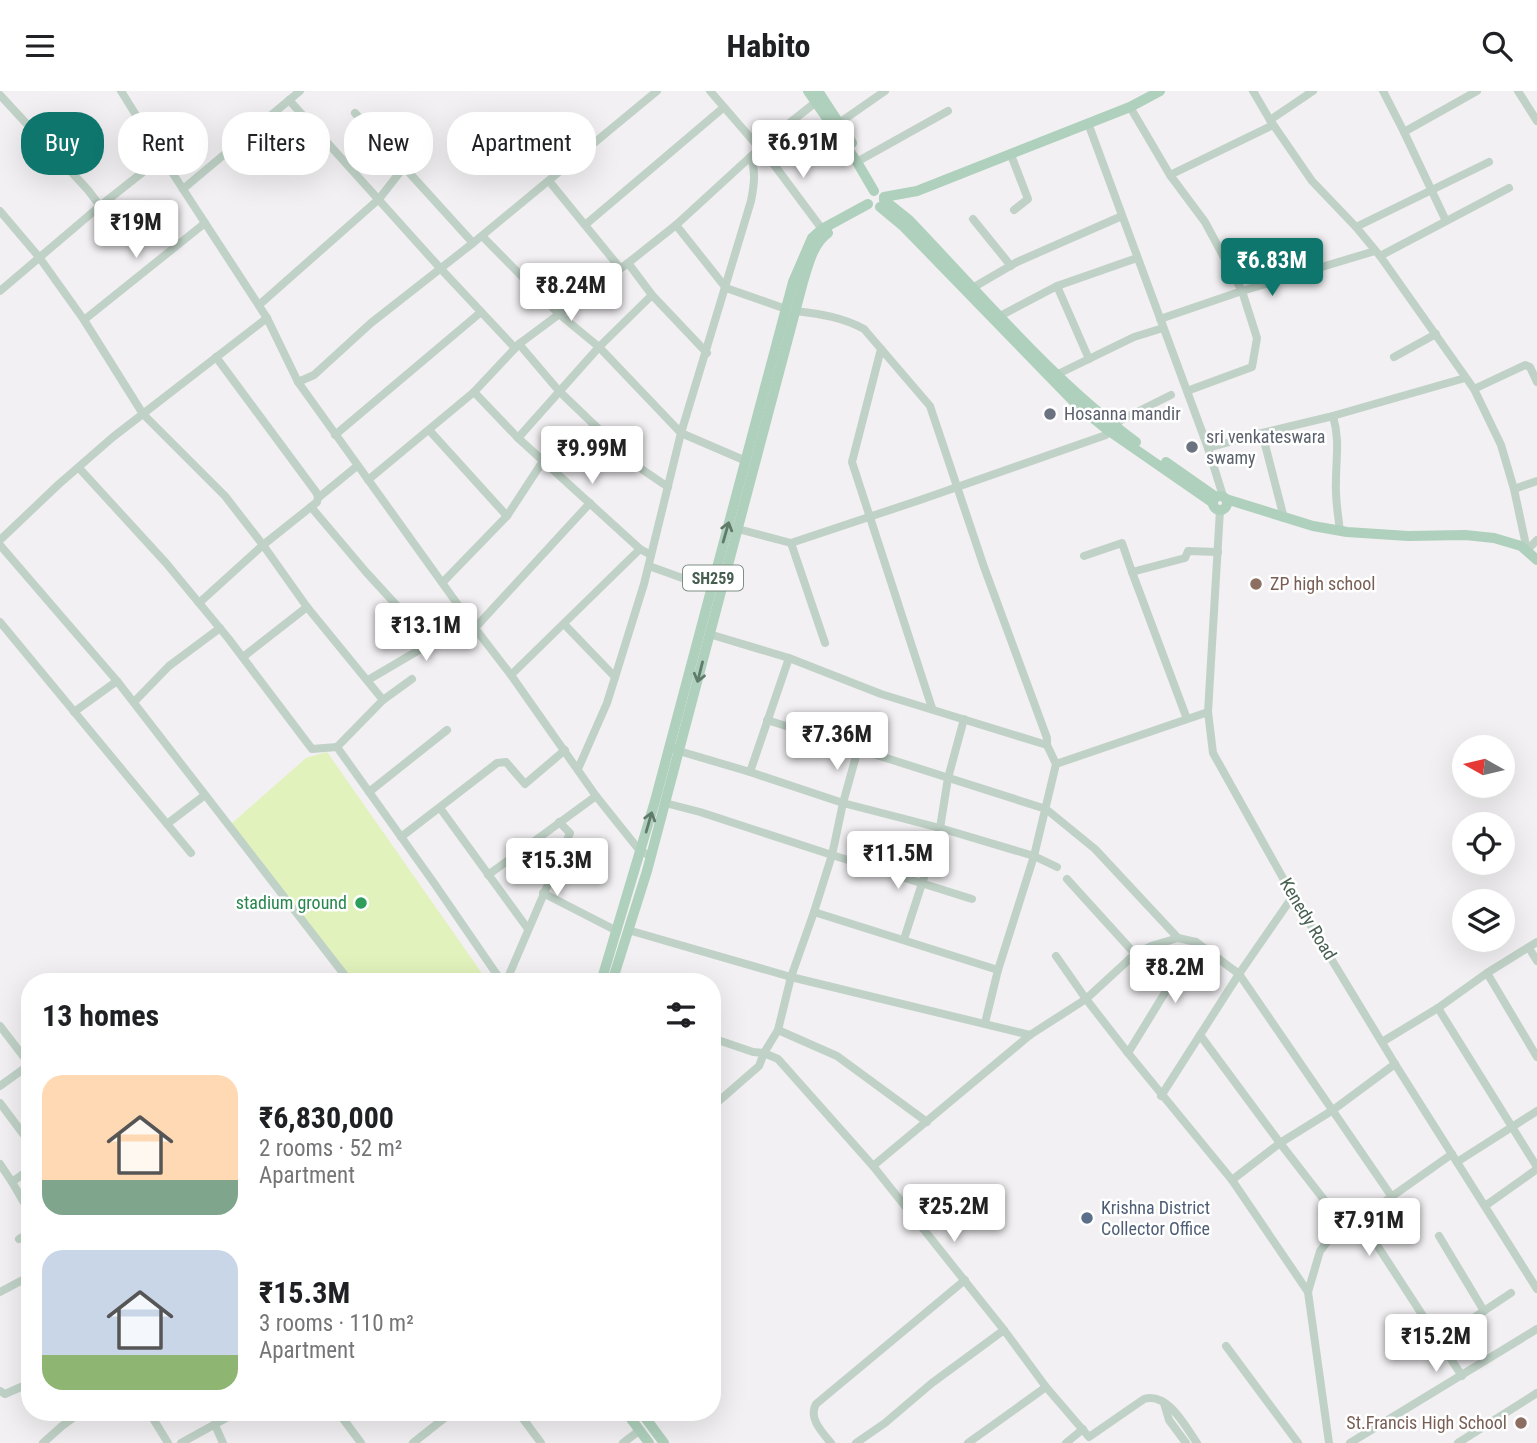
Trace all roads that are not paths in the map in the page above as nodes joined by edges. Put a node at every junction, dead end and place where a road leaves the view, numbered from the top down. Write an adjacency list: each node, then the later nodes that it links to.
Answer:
1 (121, 91): 19 (street)
2 (300, 91): 15 (street)
3 (710, 91): 17 (street)
4 (808, 91): 13 (main road)
5 (886, 91): 21 (street)
6 (1160, 91): 16 (main road)
7 (1253, 91): 23 (street)
8 (1313, 91): 23 (street)
9 (1383, 91): 24 (street)
10 (1477, 91): 24 (street)
11 (1518, 91): 20 (street)
12 (651, 93): 35 (street)
13 (819, 94): 21 (main road); 25 (street); 40 (main road)
14 (0, 95): 41 (street)
15 (289, 100): 37 (street); 39 (street)
16 (1130, 107): 22 (main road); 34 (street)
17 (723, 108): 25 (street); 48 (street)
18 (948, 111): 28 (street)
19 (134, 112)
20 (1537, 121)
21 (839, 123): 28 (main road)
22 (1088, 123): 26 (main road); 44 (street)
23 (1271, 123): 34 (street); 50 (street)
24 (1404, 132): 38 (street)
25 (760, 148): 27 (street); 51 (street)
26 (1011, 155): 40 (main road); 42 (street)
27 (751, 157): 49 (street); 62 (street)
28 (862, 159): 40 (main road)
29 (1489, 162): 38 (street)
30 (139, 175): 41 (street)
31 (174, 175): 37 (street)
32 (398, 175): 39 (street)
33 (411, 175): 53 (street)
34 (1170, 175): 65 (street)
35 (549, 181): 48 (street); 52 (street)
36 (1509, 188): 46 (street)
37 (183, 189): 47 (street)
38 (1430, 190): 46 (street); 50 (street)
39 (379, 199): 59 (street); 67 (street)
40 (877, 200): 51 (main road, SH259); 63 (main road); 68 (main road, SH259); 94 (main road)
41 (100, 206): 55 (street)
42 (1014, 210)
43 (0, 211): 55 (street)
44 (1122, 216): 56 (street); 58 (street)
45 (973, 219): 58 (street)
46 (1446, 221): 54 (street)
47 (205, 223): 67 (street); 73 (street)
48 (585, 225): 60 (street)
49 (676, 225): 57 (street); 62 (street)
50 (1356, 227): 54 (street)
51 (822, 229): 68 (main road, SH259)
52 (482, 236): 53 (street); 70 (street)
53 (473, 243): 59 (street)
54 (1378, 253): 65 (street); 75 (street)
55 (39, 257): 64 (street); 73 (street)
56 (1137, 258): 61 (street); 74 (street)
57 (628, 263): 60 (street); 66 (street)
58 (1011, 266): 63 (street)
59 (440, 268): 69 (street); 86 (street)
60 (620, 268): 70 (street)
61 (1056, 286): 71 (street); 82 (street)
62 (726, 288): 68 (street); 79 (street)
63 (974, 288): 71 (main road)
64 (0, 291)
65 (1242, 291): 74 (street); 89 (street)
66 (652, 295): 77 (street); 79 (street)
67 (259, 305): 72 (street)
68 (791, 310): 78 (street); 102 (main road, SH259); 117 (main road, SH259)
69 (481, 312): 76 (street); 98 (street)
70 (559, 314): 76 (street); 77 (street)
71 (1000, 316): 83 (main road)
72 (267, 319): 80 (street); 86 (street)
73 (84, 320): 92 (street)
74 (1162, 323): 82 (street); 89 (street)
75 (1436, 334): 81 (street); 84 (street)
76 (517, 346): 88 (street); 90 (street)
77 (599, 347): 88 (street); 96 (street)
78 (881, 349): 108 (street); 115 (street)
79 (707, 352): 96 (street)
80 (216, 356): 92 (street); 110 (street)
81 (1394, 357)
82 (1089, 359): 83 (street)
83 (1058, 374): 94 (main road)
84 (1465, 378): 87 (street); 93 (street)
85 (1537, 381): 87 (street)
86 (298, 382): 98 (street)
87 (1474, 390): 109 (street)
88 (559, 391): 99 (street); 107 (street)
89 (1187, 391): 100 (street)
90 (474, 392): 95 (street); 99 (street)
91 (1171, 395): 94 (street)
92 (143, 414): 104 (street); 122 (street)
93 (1334, 416): 97 (street); 118 (street)
94 (1111, 428): 108 (street); 111 (main road)
95 (429, 430): 105 (street); 114 (street)
96 (681, 433): 102 (street); 107 (street)
97 (1262, 433): 100 (street); 116 (street)
98 (335, 435): 103 (street)
99 (518, 438): 101 (street)
100 (1208, 448): 111 (street)
101 (543, 461): 112 (street); 114 (street)
102 (746, 461): 132 (main road, SH259, one-way to 102)
103 (358, 466): 105 (street); 110 (street)
104 (79, 468): 120 (street); 133 (street)
105 (368, 480): 131 (street)
106 (1537, 481): 109 (street)
107 (668, 487): 126 (street)
108 (957, 487): 115 (street); 159 (street)
109 (1514, 489): 124 (street)
110 (318, 498): 113 (street)
111 (1220, 501): 116 (main road); 125 (street, Kenedy Road)
112 (590, 503): 123 (street); 137 (street)
113 (312, 507): 122 (street); 140 (street)
114 (507, 516): 131 (street)
115 (870, 516): 121 (street); 151 (street)
116 (1284, 518): 118 (main road)
117 (738, 529): 121 (street); 139 (main road, SH259)
118 (1340, 531): 124 (main road)
119 (1537, 540): 124 (street)
120 (0, 542): 148 (street)
121 (791, 544): 141 (street)
122 (263, 545): 133 (street); 134 (street)
123 (640, 549): 126 (street); 136 (street)
124 (1527, 550): 128 (main road)
125 (1218, 552): 130 (street); 153 (street, Kenedy Road)
126 (651, 555): 129 (street)
127 (1084, 556): 130 (street)
128 (1537, 560)
129 (649, 566): 132 (street); 145 (street)
130 (1132, 572): 155 (street)
131 (443, 582): 137 (street)
132 (710, 588): 158 (main road, SH259)
133 (199, 603): 138 (street)
134 (307, 607): 142 (street); 147 (street)
135 (0, 622): 152 (street)
136 (564, 624): 144 (street); 145 (street)
137 (473, 625): 140 (street); 144 (street)
138 (220, 628): 142 (street); 150 (street)
139 (709, 634): 143 (street); 163 (main road, SH259, one-way to 163)
140 (431, 643): 147 (street)
141 (825, 643)
142 (243, 657): 160 (street)
143 (789, 658): 151 (street); 156 (street)
144 (511, 675): 162 (street)
145 (615, 677): 165 (street)
146 (412, 679): 149 (street)
147 (368, 680): 149 (street)
148 (117, 681): 150 (street); 152 (street)
149 (383, 699): 160 (street)
150 (134, 702): 169 (street)
151 (932, 708): 154 (street)
152 (75, 712): 176 (street)
153 (1208, 712): 155 (street); 188 (street, Kenedy Road)
154 (964, 719): 159 (street); 167 (street)
155 (1187, 719): 164 (street)
156 (767, 720): 161 (street); 166 (street)
157 (447, 730): 168 (street)
158 (670, 745): 163 (street); 180 (main road, SH259, one-way to 158)
159 (1047, 745): 164 (street)
160 (337, 747): 168 (street)
161 (858, 749): 167 (street); 172 (street)
162 (565, 750): 165 (street); 173 (street)
163 (679, 751): 166 (street); 171 (main road, SH259)
164 (1056, 764): 174 (street)
165 (579, 769): 170 (street)
166 (750, 772): 172 (street)
167 (948, 778): 174 (street); 177 (street)
168 (369, 792): 178 (street)
169 (205, 795): 176 (street); 202 (street)
170 (596, 796): 175 (street); 180 (street)
171 (666, 803): 180 (main road, SH259); 181 (street)
172 (843, 803): 177 (street); 181 (street)
173 (440, 808): 178 (street); 184 (street)
174 (1046, 809): 182 (street); 193 (street)
175 (559, 822): 184 (street); 187 (street)
176 (167, 824): 179 (street)
177 (940, 828): 182 (street); 186 (street)
178 (401, 837): 203 (street)
179 (191, 853)
180 (646, 854): 192 (main road, SH259)
181 (832, 855): 186 (street); 190 (street)
182 (1034, 856): 183 (street); 201 (street)
183 (1057, 867)
184 (488, 875): 191 (street)
185 (1067, 879): 198 (street)
186 (922, 883): 189 (street); 194 (street)
187 (544, 893): 191 (street); 192 (street)
188 (1293, 896): 208 (street); 218 (street, Kenedy Road)
189 (972, 899)
190 (814, 912): 194 (street); 209 (street)
191 (528, 929): 204 (street)
192 (622, 930): 205 (main road, SH259); 206 (main road, SH259); 209 (street)
193 (1178, 938): 195 (street); 198 (street)
194 (904, 939): 201 (street)
195 (1196, 942): 208 (street); 220 (street)
196 (1537, 942): 197 (street)
197 (1529, 948): 200 (street); 207 (street)
198 (1135, 954): 210 (street)
199 (1056, 955): 210 (street)
200 (1537, 961)
201 (998, 970): 212 (street)
202 (343, 973)
203 (498, 973)
204 (508, 973)
205 (605, 973)
206 (614, 973)
207 (1486, 973): 211 (street); 222 (street)
208 (1240, 974): 216 (street); 229 (street)
209 (791, 977): 212 (street); 214 (street)
210 (1086, 999): 215 (street); 220 (street)
211 (1438, 1008): 218 (street); 232 (street)
212 (985, 1023): 215 (street)
213 (0, 1026): 221 (street)
214 (778, 1030): 219 (street); 231 (street)
215 (1030, 1035): 231 (street)
216 (1200, 1035): 226 (street); 234 (street)
217 (721, 1041): 219 (street)
218 (1382, 1042): 223 (street, Kenedy Road)
219 (764, 1052): 227 (street); 237 (street)
220 (1128, 1053): 226 (street)
221 (21, 1054)
222 (1537, 1057)
223 (1395, 1064): 229 (street); 235 (street, Kenedy Road)
224 (21, 1071): 225 (street)
225 (0, 1086)
226 (1161, 1096): 240 (street)
227 (721, 1099)
228 (0, 1103): 233 (street)
229 (1333, 1109): 234 (street); 242 (street)
230 (1537, 1111): 232 (street)
231 (926, 1122): 237 (street)
232 (1513, 1127): 235 (street); 238 (street)
233 (21, 1131)
234 (1280, 1143): 240 (street); 246 (street)
235 (1454, 1158): 242 (street); 244 (street, Kenedy Road)
236 (0, 1164): 241 (street)
237 (873, 1166): 248 (street)
238 (1537, 1168): 244 (street)
239 (21, 1176): 241 (street)
240 (1232, 1180): 252 (street)
241 (12, 1182): 243 (street)
242 (1392, 1197): 245 (street)
243 (21, 1198)
244 (1485, 1206): 250 (street, Kenedy Road)
245 (1360, 1219): 246 (street); 257 (street)
246 (1342, 1223): 252 (street)
247 (1439, 1236): 254 (street)
248 (965, 1280): 256 (street); 287 (street)
249 (21, 1283): 251 (street)
250 (1537, 1289)
251 (0, 1292)
252 (1308, 1292): 294 (street)
253 (1511, 1293): 254 (street)
254 (1484, 1311): 257 (street)
255 (1537, 1329): 259 (street)
256 (1004, 1330): 261 (street); 288 (street)
257 (1440, 1340): 259 (street)
258 (1226, 1346): 293 (street)
259 (1462, 1376): 295 (street)
260 (21, 1387): 262 (street)
261 (1046, 1387): 274 (street); 289 (street)
262 (0, 1391)
263 (1537, 1393): 296 (street)
264 (1164, 1402): 276 (street); 291 (street); 292 (street)
265 (69, 1421): 277 (street)
266 (155, 1421): 278 (street)
267 (222, 1421): 273 (street)
268 (345, 1421): 281 (street)
269 (441, 1421): 282 (street)
270 (525, 1421): 283 (street)
271 (633, 1421): 275 (main road)
272 (647, 1421): 286 (main road)
273 (215, 1425): 279 (street); 280 (street)
274 (1083, 1429): 276 (street); 290 (street)
275 (640, 1430): 284 (street); 285 (main road)
276 (1093, 1440)
277 (43, 1443)
278 (168, 1443)
279 (181, 1443)
280 (223, 1443)
281 (361, 1443)
282 (413, 1443)
283 (541, 1443)
284 (623, 1443)
285 (649, 1443)
286 (664, 1443)
287 (831, 1443)
288 (856, 1443)
289 (968, 1443)
290 (1066, 1443)
291 (1186, 1443)
292 (1197, 1443)
293 (1298, 1443)
294 (1329, 1443)
295 (1350, 1443)
296 (1458, 1443)

